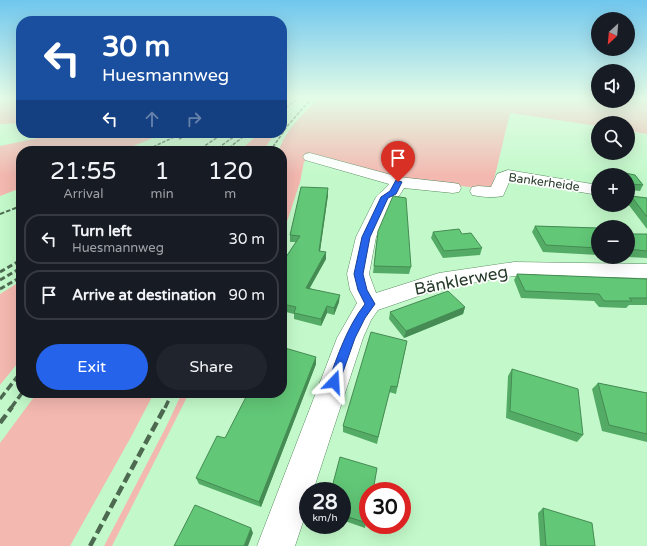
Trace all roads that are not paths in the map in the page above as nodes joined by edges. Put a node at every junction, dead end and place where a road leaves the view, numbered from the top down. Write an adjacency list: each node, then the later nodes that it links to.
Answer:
1 (310, 158): 2 (street)
2 (398, 182): 3 (street); 7 (street)
3 (453, 188)
4 (591, 189): 5 (street, Bankerheide)
5 (478, 190)
6 (647, 271): 7 (street, Bänklerweg)
7 (370, 304): 8 (street)
8 (276, 546)

